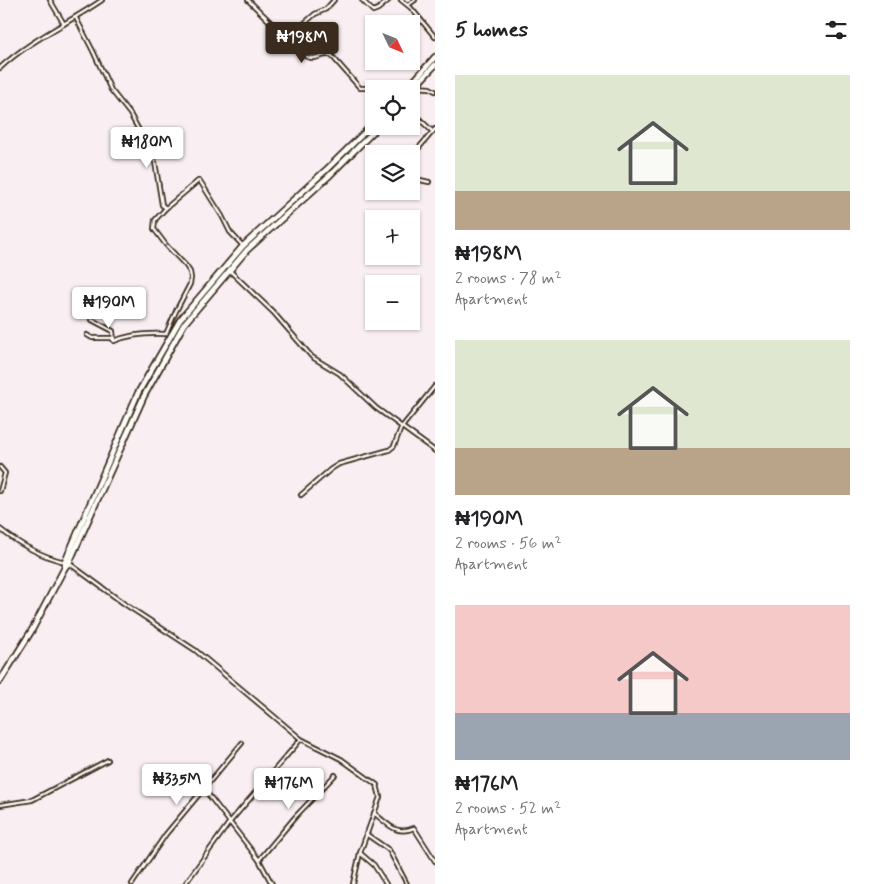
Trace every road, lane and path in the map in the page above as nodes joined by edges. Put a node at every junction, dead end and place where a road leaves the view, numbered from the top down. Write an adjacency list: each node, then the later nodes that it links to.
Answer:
1 (50, 0): 11 (street)
2 (102, 0): 10 (street)
3 (248, 0): 13 (street)
4 (334, 0): 13 (street)
5 (362, 0): 6 (street)
6 (389, 0)
7 (400, 0): 9 (street)
8 (415, 0): 9 (street)
9 (408, 5): 12 (street)
10 (76, 18): 11 (street); 29 (street)
11 (64, 24): 16 (street)
12 (435, 36)
13 (286, 39): 19 (street)
14 (435, 57): 17 (main road)
15 (435, 65): 18 (main road)
16 (0, 68)
17 (415, 80)
18 (420, 81)
19 (365, 88)
20 (420, 89): 21 (street)
21 (435, 91)
22 (420, 118): 23 (street)
23 (434, 130): 26 (street)
24 (365, 132): 30 (main road)
25 (370, 135): 31 (main road)
26 (420, 146)
27 (420, 180): 28 (street)
28 (429, 182)
29 (166, 208): 30 (street); 33 (street)
30 (243, 246): 33 (main road)
31 (228, 270): 37 (street); 43 (main road)
32 (92, 320): 35 (street)
33 (168, 335): 35 (street); 43 (main road)
34 (87, 336): 35 (street)
35 (114, 342)
36 (435, 386): 37 (street)
37 (401, 428): 38 (street); 41 (street)
38 (435, 451)
39 (0, 467): 40 (street)
40 (0, 491)
41 (301, 495)
42 (0, 529): 43 (street)
43 (66, 564): 44 (main road); 45 (street)
44 (0, 681)
45 (301, 739): 51 (street); 52 (street)
46 (242, 743): 49 (street)
47 (108, 760): 50 (street)
48 (335, 775): 55 (street)
49 (204, 789): 52 (street); 57 (street)
50 (0, 805)
51 (374, 813): 53 (street); 56 (street)
52 (229, 823): 55 (street); 58 (street)
53 (366, 834): 54 (street); 62 (street)
54 (360, 853): 60 (street); 61 (street)
55 (258, 860): 59 (street)
56 (435, 861)
57 (132, 884)
58 (185, 884)
59 (272, 884)
60 (353, 884)
61 (386, 884)
62 (407, 884)

